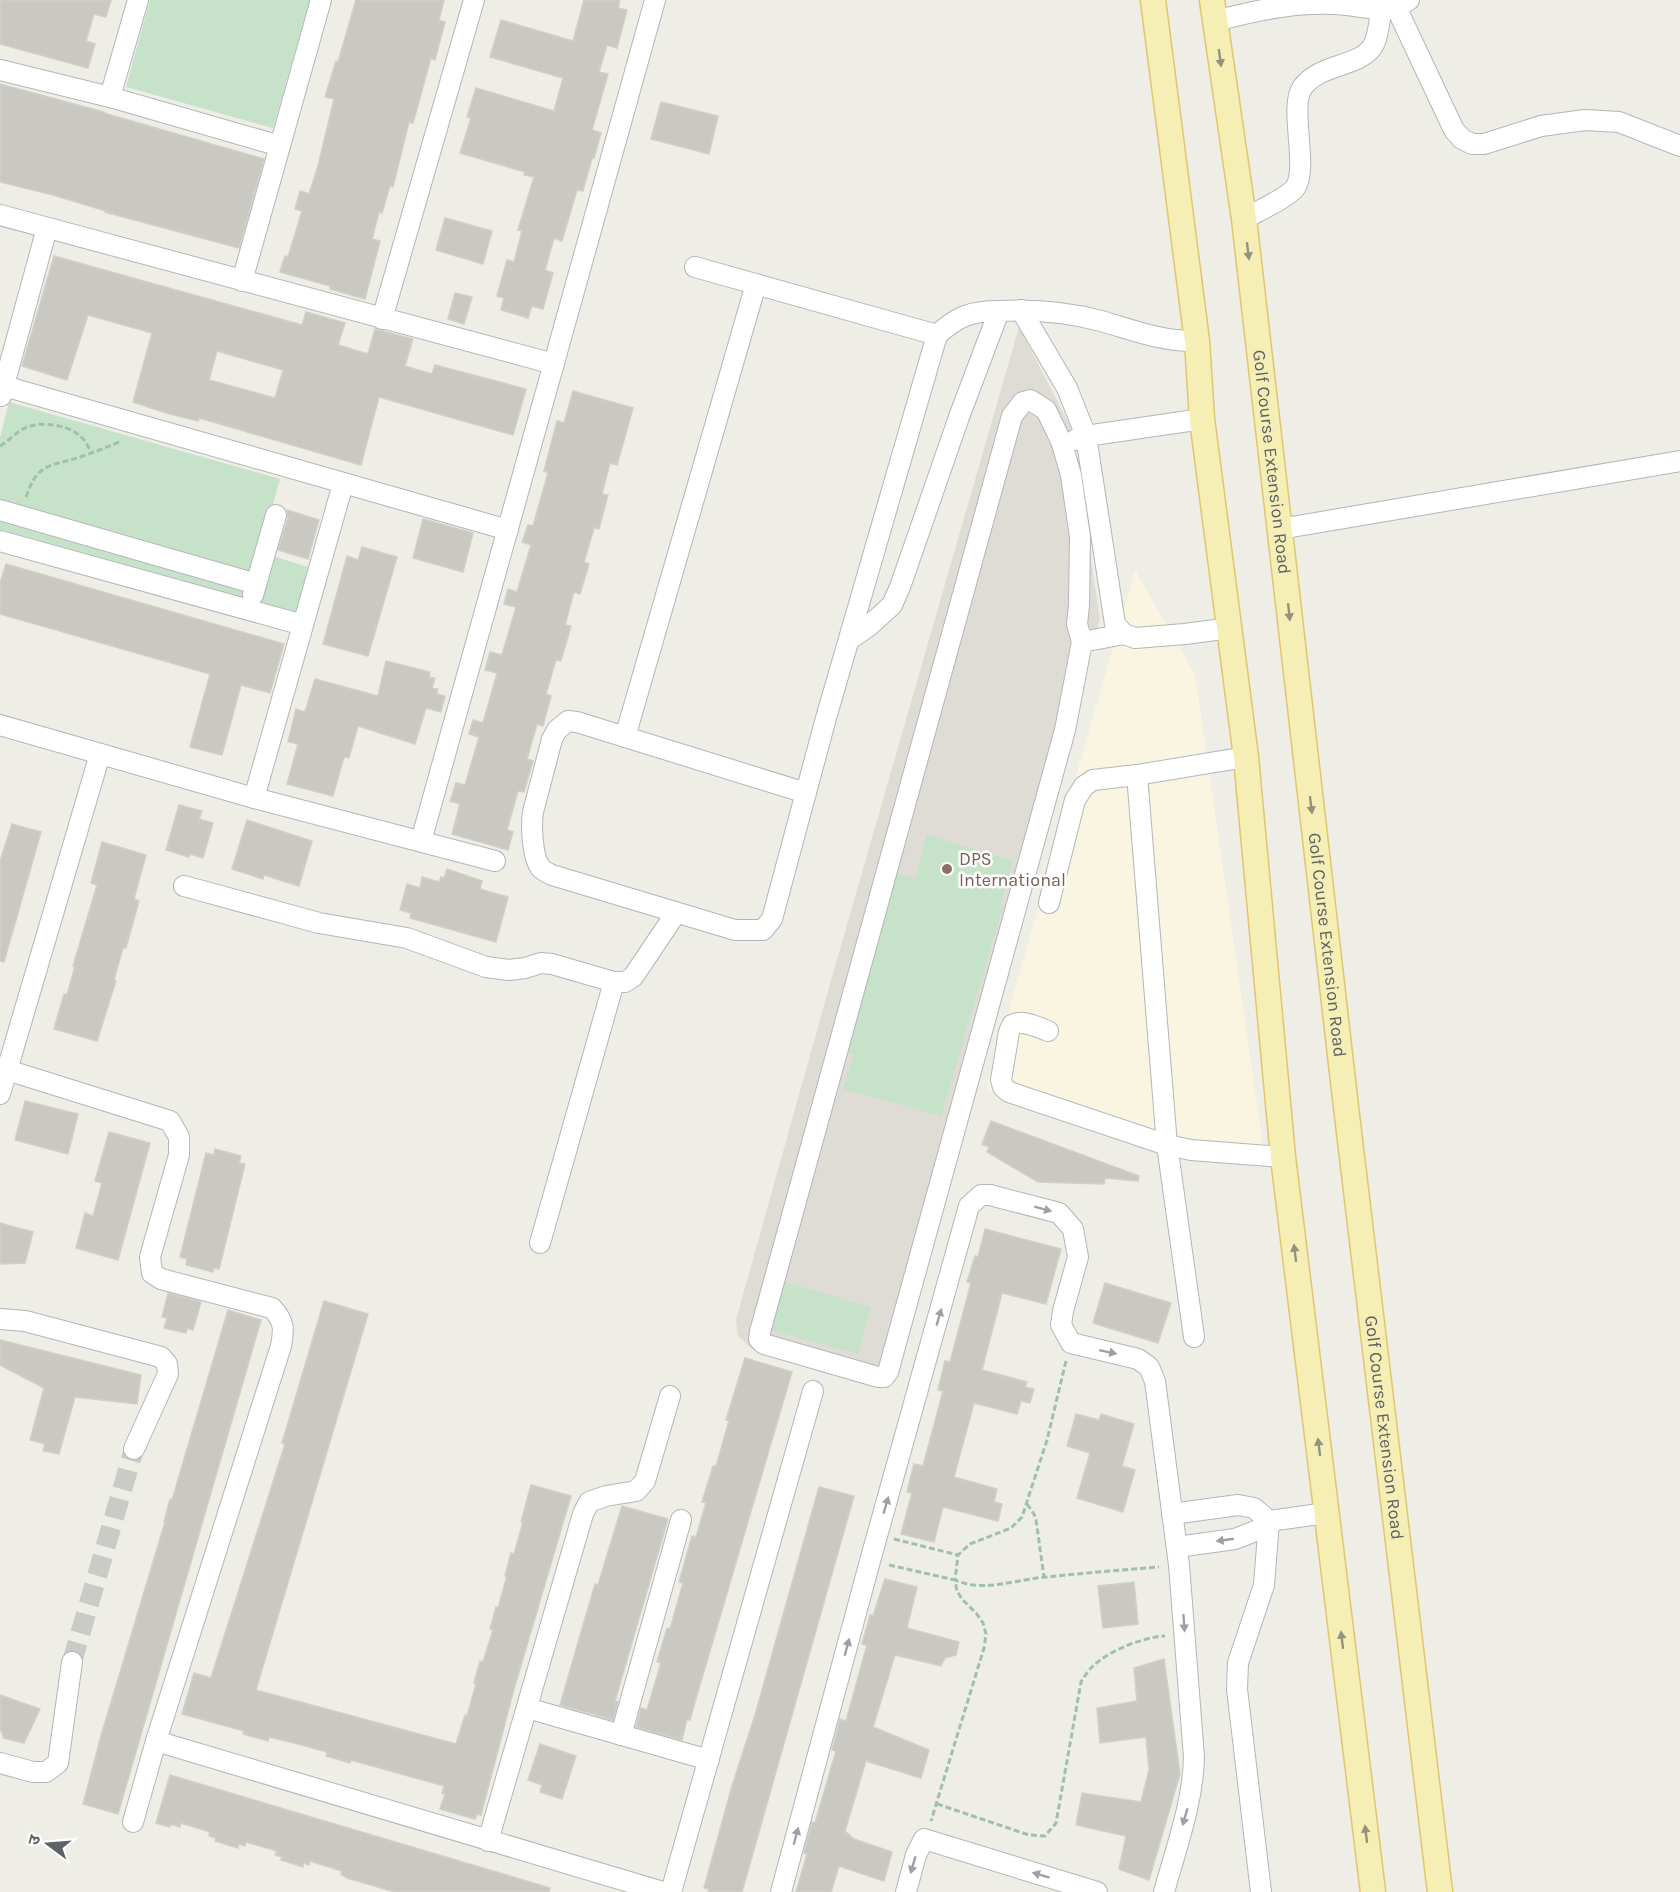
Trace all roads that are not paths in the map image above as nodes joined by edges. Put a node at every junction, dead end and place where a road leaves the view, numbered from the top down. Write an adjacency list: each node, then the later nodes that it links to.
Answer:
1 (138, 0): 9 (street)
2 (321, 0): 10 (street)
3 (474, 0): 20 (street)
4 (655, 0): 23 (street)
5 (1153, 0): 22 (main road)
6 (1396, 5): 7 (street); 11 (street); 13 (street)
7 (1213, 10): 13 (main road, Golf Course Extension Road, one-way to 13)
8 (0, 70): 9 (street)
9 (110, 97): 10 (street)
10 (280, 146): 16 (street)
11 (1680, 146)
12 (0, 214): 14 (street)
13 (1244, 219): 32 (main road, Golf Course Extension Road, one-way to 32)
14 (47, 228): 16 (street); 24 (street)
15 (695, 267): 17 (street)
16 (242, 281): 20 (street)
17 (756, 284): 21 (street); 45 (street)
18 (1021, 310): 19 (street); 22 (street); 26 (street)
19 (999, 311): 21 (street); 42 (street)
20 (382, 319): 23 (street)
21 (937, 335): 42 (street)
22 (1197, 341): 25 (main road)
23 (554, 364): 33 (street)
24 (2, 392): 29 (street)
25 (1202, 419): 26 (street); 40 (main road)
26 (1086, 436): 27 (street); 36 (street)
27 (1061, 441): 37 (street); 43 (street)
28 (1680, 461): 32 (street)
29 (343, 484): 33 (street); 39 (street)
30 (0, 510): 35 (street)
31 (276, 515): 35 (street)
32 (1280, 529): 89 (main road, Golf Course Extension Road, one-way to 89)
33 (508, 530): 51 (street)
34 (0, 541): 38 (street)
35 (256, 584): 38 (street)
36 (1112, 600): 37 (street); 41 (street)
37 (1079, 606): 43 (street)
38 (248, 609): 39 (street)
39 (303, 625): 50 (street)
40 (1230, 628): 41 (street); 47 (main road)
41 (1124, 634): 43 (street)
42 (849, 639): 49 (street)
43 (1082, 642)
44 (0, 725): 46 (street)
45 (625, 737): 49 (street); 55 (street)
46 (100, 754): 50 (street); 58 (street)
47 (1246, 757): 48 (street); 61 (main road)
48 (1137, 775): 54 (street); 60 (street)
49 (806, 793): 55 (street)
50 (254, 798): 51 (street)
51 (421, 841): 52 (street)
52 (495, 861)
53 (184, 886): 56 (street)
54 (1049, 903)
55 (676, 913): 56 (street)
56 (614, 982): 62 (street)
57 (1048, 1031): 60 (street)
58 (7, 1070): 59 (street); 76 (street)
59 (0, 1094)
60 (1167, 1145): 61 (street); 64 (street)
61 (1283, 1157): 69 (main road, one-way to 61)
62 (540, 1243)
63 (0, 1319): 67 (street)
64 (1194, 1337)
65 (813, 1391): 77 (street)
66 (670, 1396): 74 (street)
67 (134, 1449)
68 (1172, 1514): 71 (street); 72 (street); 83 (street, one-way to 68)
69 (1327, 1514): 71 (street); 88 (main road, one-way to 69)
70 (681, 1520): 75 (street)
71 (1269, 1521): 72 (street, one-way to 72); 87 (street)
72 (1178, 1556): 86 (street, one-way to 86)
73 (72, 1662): 78 (street)
74 (527, 1708): 75 (street); 80 (street)
75 (621, 1735): 77 (street)
76 (156, 1740): 79 (street); 80 (street)
77 (709, 1760): 82 (street)
78 (0, 1763)
79 (133, 1822)
80 (488, 1841): 81 (street)
81 (663, 1892)
82 (671, 1892)
83 (781, 1892)
84 (906, 1892): 85 (street, one-way to 84)
85 (1097, 1892)
86 (1164, 1892)
87 (1261, 1892)
88 (1373, 1892)
89 (1440, 1892)

